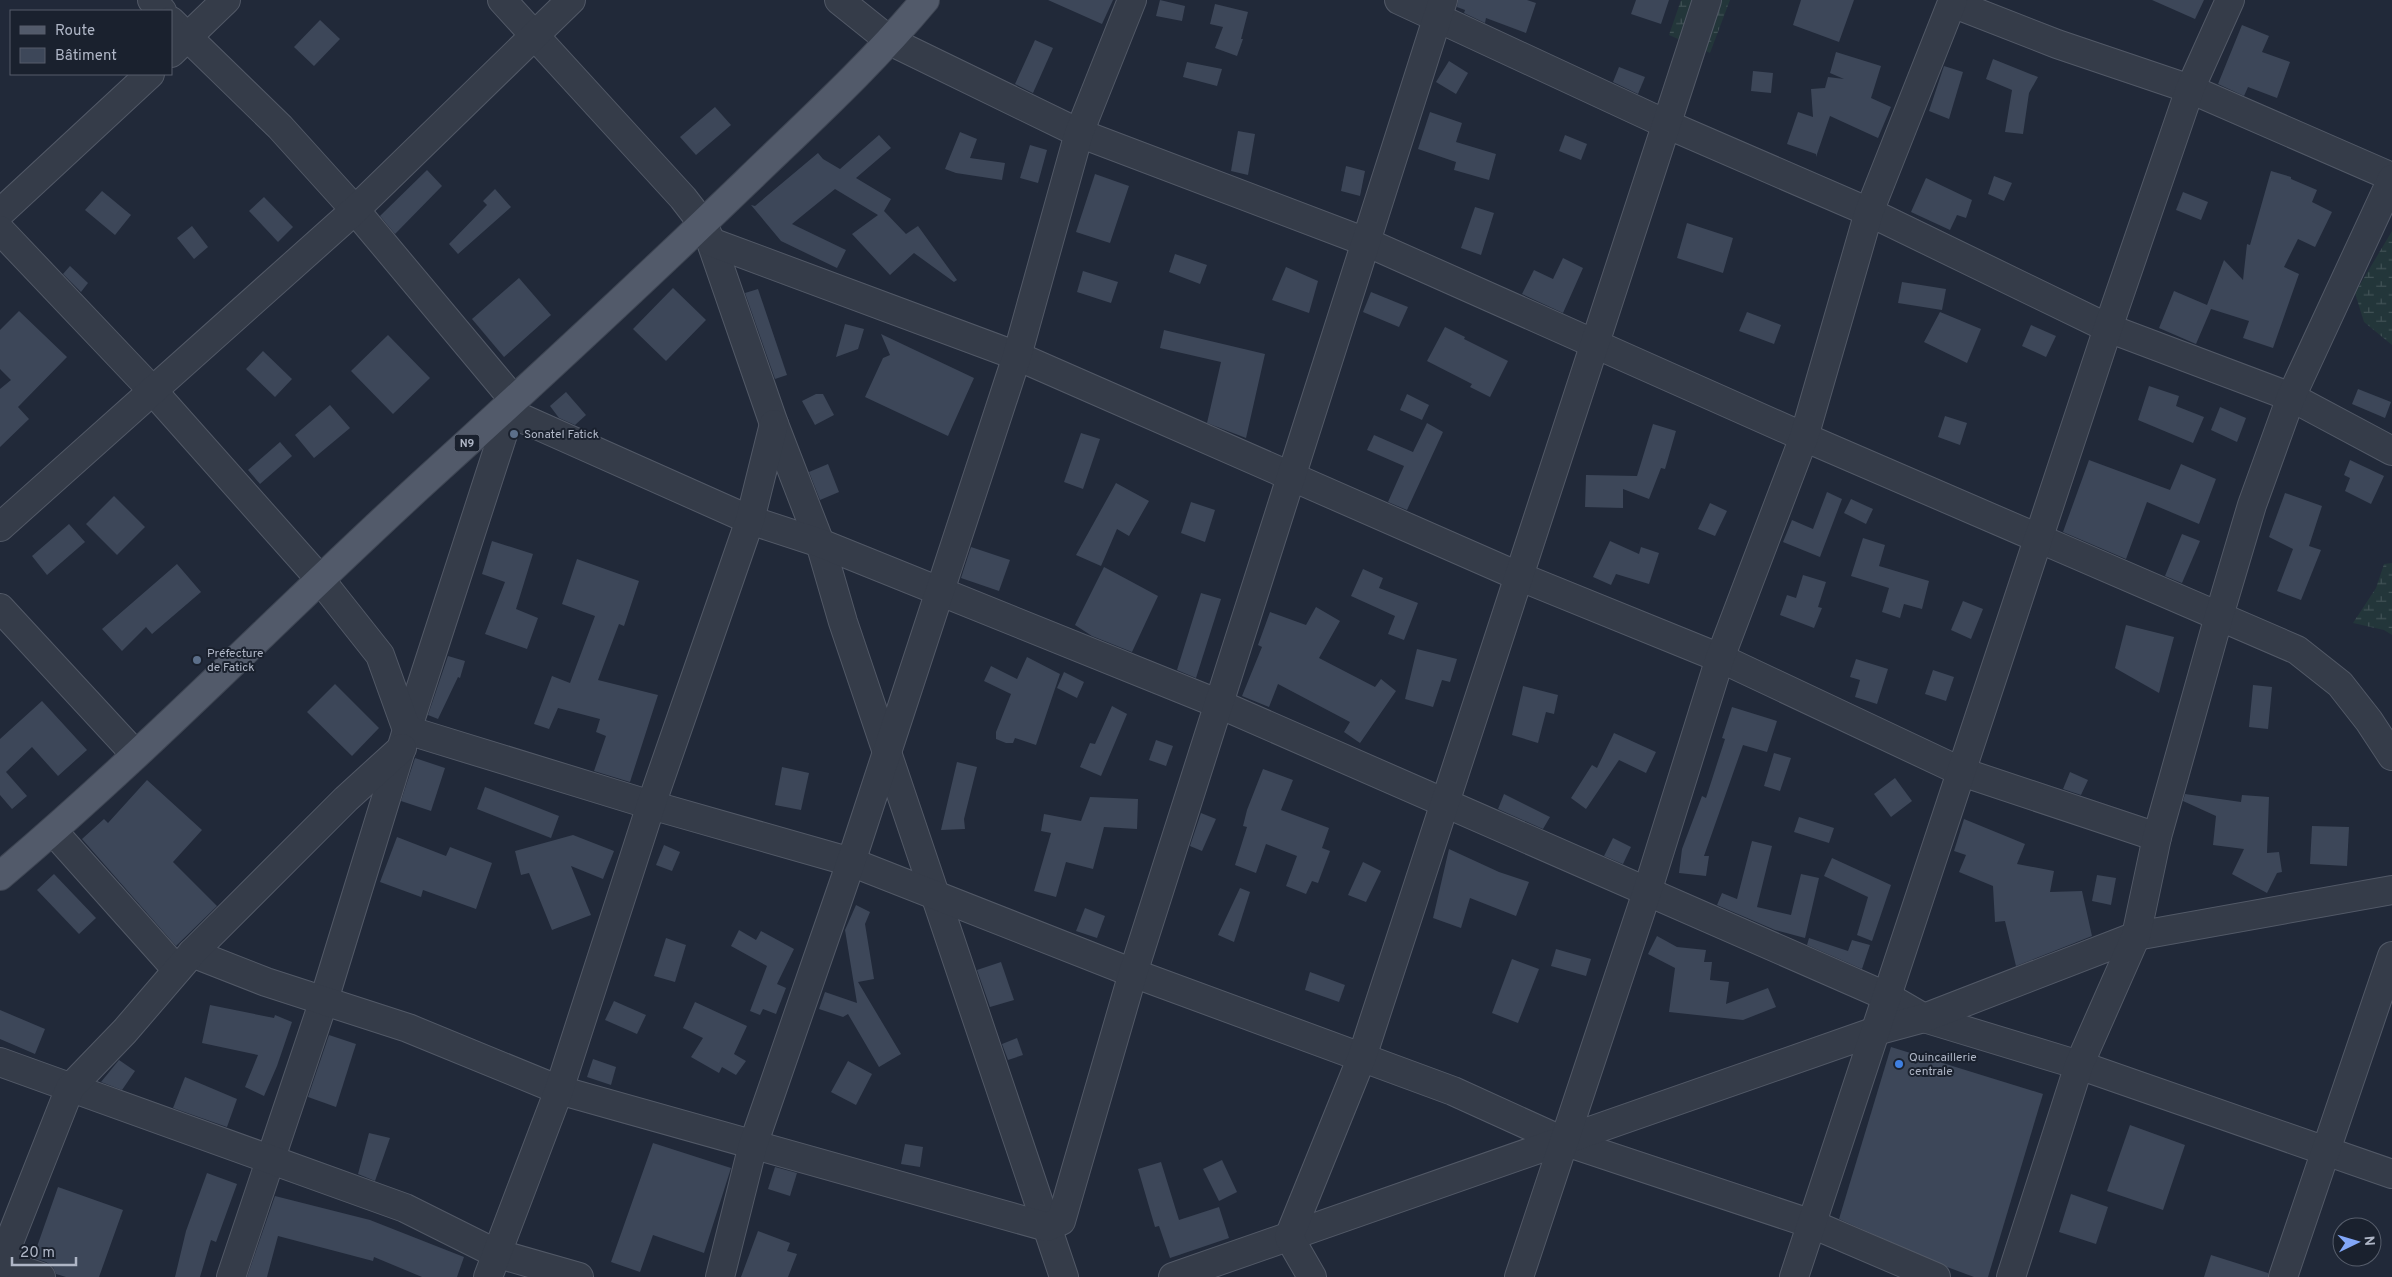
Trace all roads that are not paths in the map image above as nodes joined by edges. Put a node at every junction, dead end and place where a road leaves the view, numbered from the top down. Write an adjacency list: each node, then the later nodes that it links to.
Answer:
1 (152, 0): 13 (street)
2 (226, 0): 15 (street)
3 (502, 0): 14 (street)
4 (571, 0): 14 (street)
5 (839, 0): 16 (street)
6 (924, 0): 16 (main road, N9)
7 (1132, 0): 20 (street)
8 (1399, 0): 12 (street)
9 (1707, 0): 19 (street)
10 (2230, 0): 18 (street)
11 (1952, 2): 18 (street); 23 (street)
12 (1441, 8): 19 (street); 27 (street)
13 (161, 10)
14 (535, 35): 22 (street); 26 (street)
15 (177, 38): 22 (street)
16 (890, 41): 20 (street); 26 (main road, N9)
17 (149, 75): 24 (street)
18 (2190, 90): 21 (street); 28 (street)
19 (1666, 124): 23 (street); 29 (street)
20 (1079, 133): 27 (street); 30 (street)
21 (2392, 178): 32 (street)
22 (355, 210): 31 (street); 33 (street)
23 (1869, 212): 28 (street); 35 (street)
24 (0, 213)
25 (0, 230): 31 (street)
26 (707, 233): 30 (street); 33 (main road, N9); 34 (street)
27 (1366, 242): 29 (street); 37 (street)
28 (2108, 328): 32 (street); 40 (street)
29 (1594, 342): 35 (street); 42 (street)
30 (1017, 356): 37 (street); 44 (street)
31 (152, 390): 39 (street); 43 (street)
32 (2291, 397): 36 (street); 46 (street)
33 (512, 406): 38 (street); 43 (main road, N9); 49 (street)
34 (774, 424): 38 (street); 41 (street)
35 (1804, 437): 40 (street); 47 (street)
36 (2392, 451)
37 (1292, 476): 42 (street); 48 (street)
38 (750, 520): 41 (street); 55 (street)
39 (0, 527)
40 (2040, 538): 46 (street); 53 (street)
41 (820, 543): 44 (street); 50 (street)
42 (1518, 576): 47 (street); 54 (street)
43 (319, 578): 49 (street); 51 (main road, N9)
44 (940, 591): 48 (street); 50 (street)
45 (0, 608): 51 (street)
46 (2219, 616): 52 (street); 57 (street)
47 (1720, 658): 53 (street); 61 (street)
48 (1219, 704): 54 (street); 66 (street)
49 (405, 738): 55 (street); 65 (street); 68 (street)
50 (887, 753): 58 (street); 62 (street)
51 (135, 754): 56 (main road, N9)
52 (2392, 756)
53 (1962, 772): 57 (street); 67 (street)
54 (1444, 803): 61 (street); 71 (street)
55 (651, 805): 58 (street); 75 (street)
56 (53, 831): 59 (main road, N9); 65 (street)
57 (2157, 837): 63 (street)
58 (851, 862): 62 (street); 77 (street)
59 (0, 876)
60 (2392, 890): 63 (street)
61 (1647, 892): 67 (street); 76 (street)
62 (936, 895): 66 (street); 82 (street)
63 (2136, 936): 69 (street); 73 (street)
64 (2392, 956): 78 (street)
65 (185, 962): 68 (street); 74 (street)
66 (1133, 972): 71 (street); 82 (street)
67 (1888, 997): 69 (street); 70 (street)
68 (324, 1000): 75 (street); 79 (street)
69 (1924, 1018): 70 (street); 73 (street)
70 (1876, 1031): 76 (street); 81 (street)
71 (1362, 1057): 76 (street); 83 (street)
72 (0, 1062): 74 (street)
73 (2078, 1065): 78 (street); 96 (street)
74 (70, 1088): 79 (street); 84 (street)
75 (559, 1090): 77 (street); 85 (street)
76 (1564, 1141): 81 (street); 83 (street); 93 (street)
77 (753, 1144): 82 (street); 89 (street)
78 (2325, 1151): 80 (street); 97 (street)
79 (270, 1157): 85 (street); 87 (street)
80 (2392, 1174)
81 (1812, 1224): 94 (street); 95 (street)
82 (1048, 1227): 90 (street)
83 (1289, 1237): 91 (street); 92 (street)
84 (0, 1264): 86 (street)
85 (491, 1265): 88 (street)
86 (40, 1277)
87 (231, 1277)
88 (580, 1277)
89 (720, 1277)
90 (1064, 1277)
91 (1173, 1277)
92 (1312, 1277)
93 (1519, 1277)
94 (1794, 1277)
95 (1936, 1277)
96 (2011, 1277)
97 (2283, 1277)

